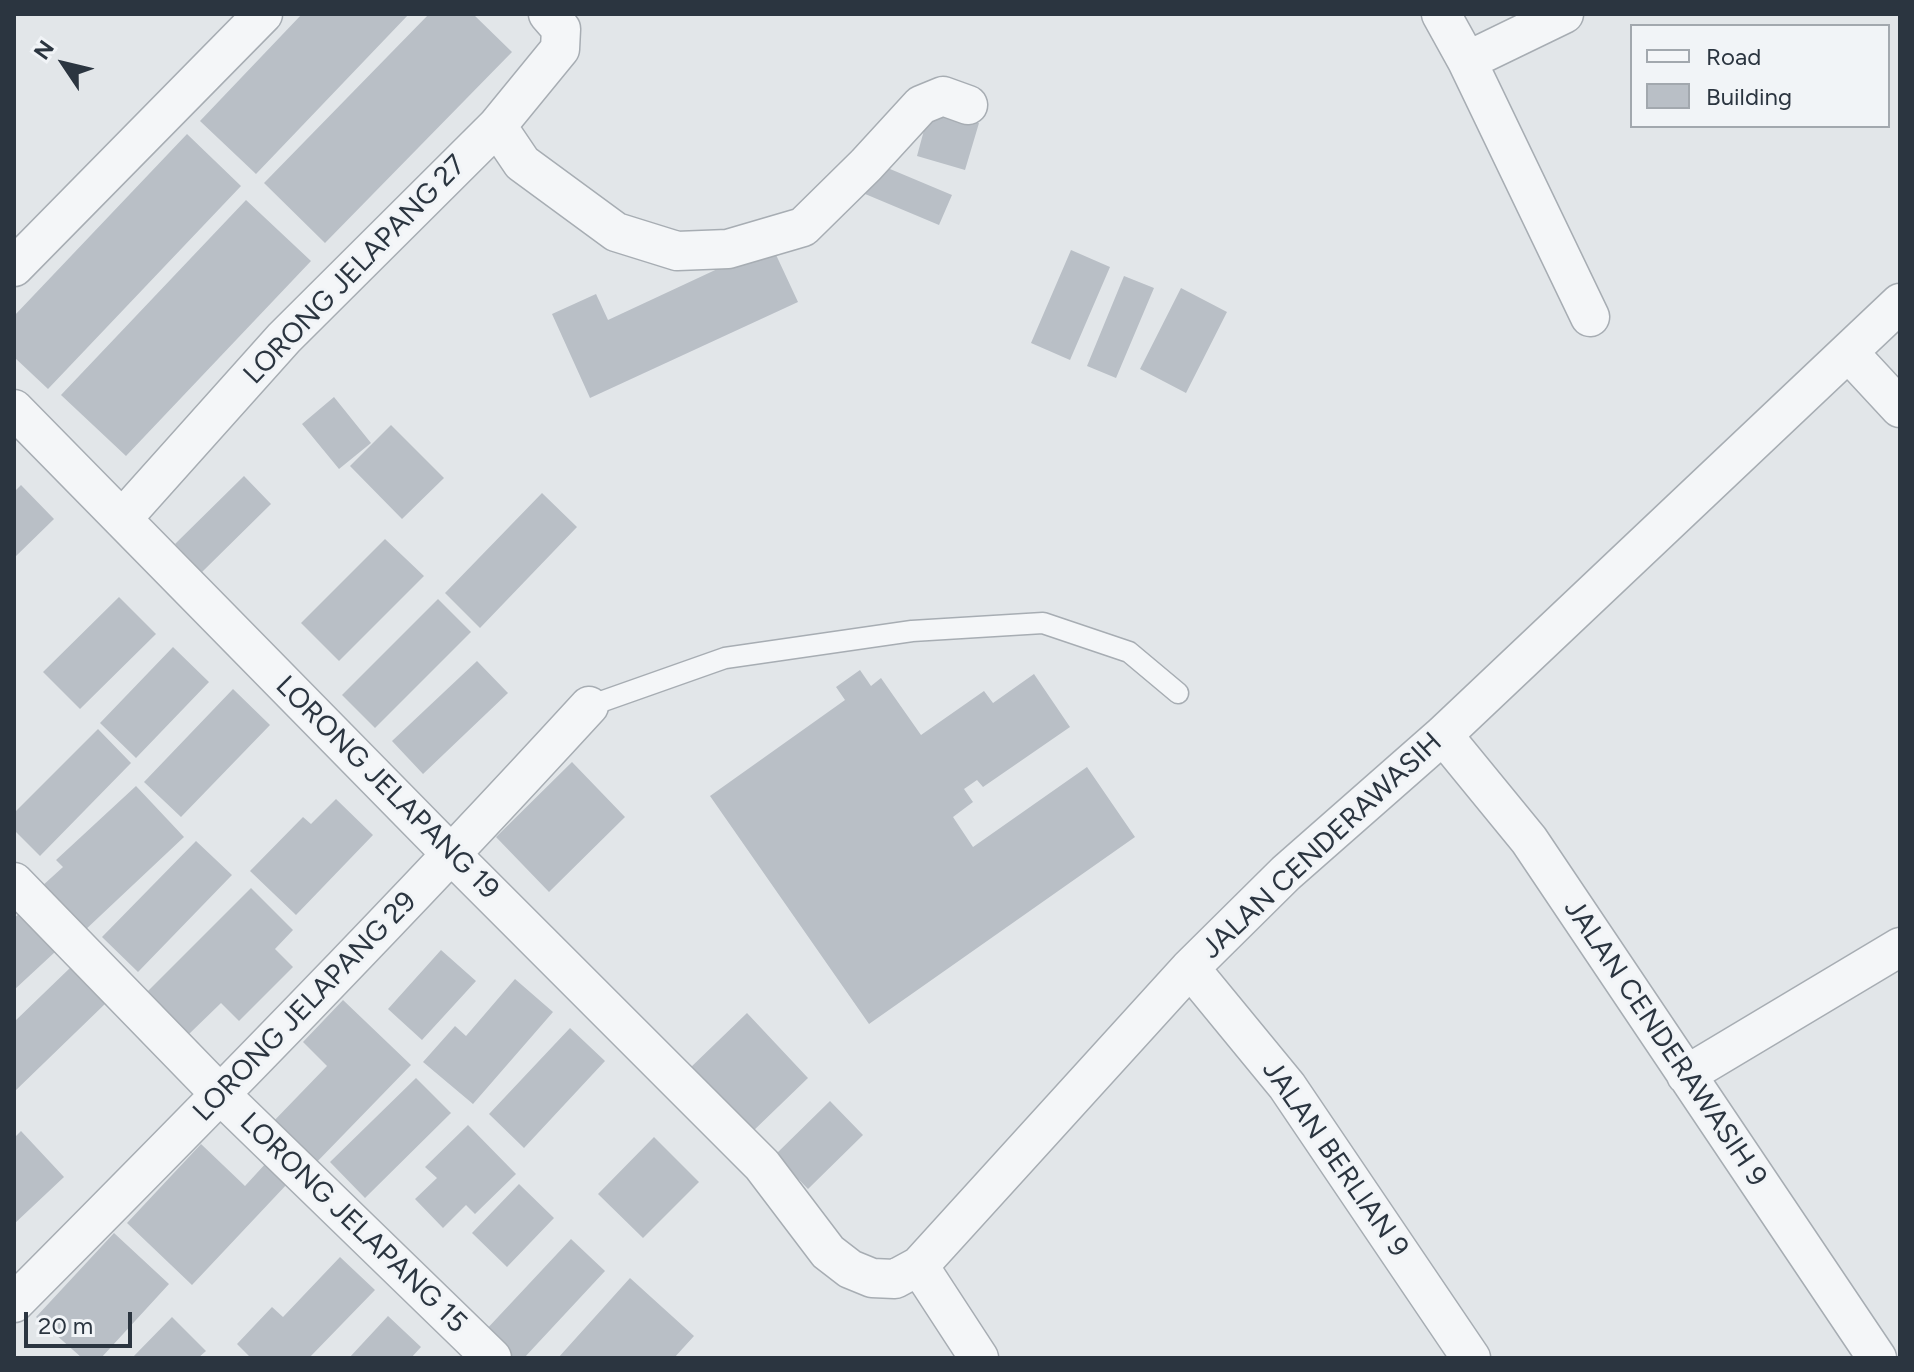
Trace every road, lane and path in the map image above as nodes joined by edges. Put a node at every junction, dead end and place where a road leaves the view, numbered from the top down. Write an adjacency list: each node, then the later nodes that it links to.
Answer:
1 (263, 14): 8 (street)
2 (548, 14): 7 (street, LORONG JELAPANG 27)
3 (1441, 14): 5 (street)
4 (1564, 14): 5 (street)
5 (1467, 61): 10 (street)
6 (968, 105): 7 (street)
7 (497, 126): 14 (street, LORONG JELAPANG 27)
8 (14, 267)
9 (1900, 303): 11 (street, JALAN CENDERAWASIH)
10 (1590, 317)
11 (1849, 353): 12 (street); 17 (street, JALAN CENDERAWASIH)
12 (1900, 408)
13 (14, 409): 14 (street, LORONG JELAPANG 19)
14 (122, 519): 18 (street, LORONG JELAPANG 19)
15 (1178, 693): 16 (lane)
16 (589, 706): 18 (street, LORONG JELAPANG 29)
17 (1443, 735): 21 (street, JALAN CENDERAWASIH); 22 (street, JALAN CENDERAWASIH 9)
18 (452, 855): 23 (street, LORONG JELAPANG 29); 24 (street, LORONG JELAPANG 19)
19 (14, 882): 23 (street, LORONG JELAPANG 15)
20 (1900, 947): 22 (street)
21 (1190, 968): 25 (street, JALAN CENDERAWASIH); 30 (street, JALAN BERLIAN 9)
22 (1686, 1075): 31 (street, JALAN CENDERAWASIH 9)
23 (221, 1095): 26 (street, LORONG JELAPANG 29); 28 (street, LORONG JELAPANG 15)
24 (762, 1165): 25 (street, JALAN CENDERAWASIH)
25 (919, 1266): 29 (street)
26 (14, 1303)
27 (1900, 1340): 31 (street)
28 (492, 1358)
29 (979, 1358)
30 (1471, 1358)
31 (1877, 1358)

